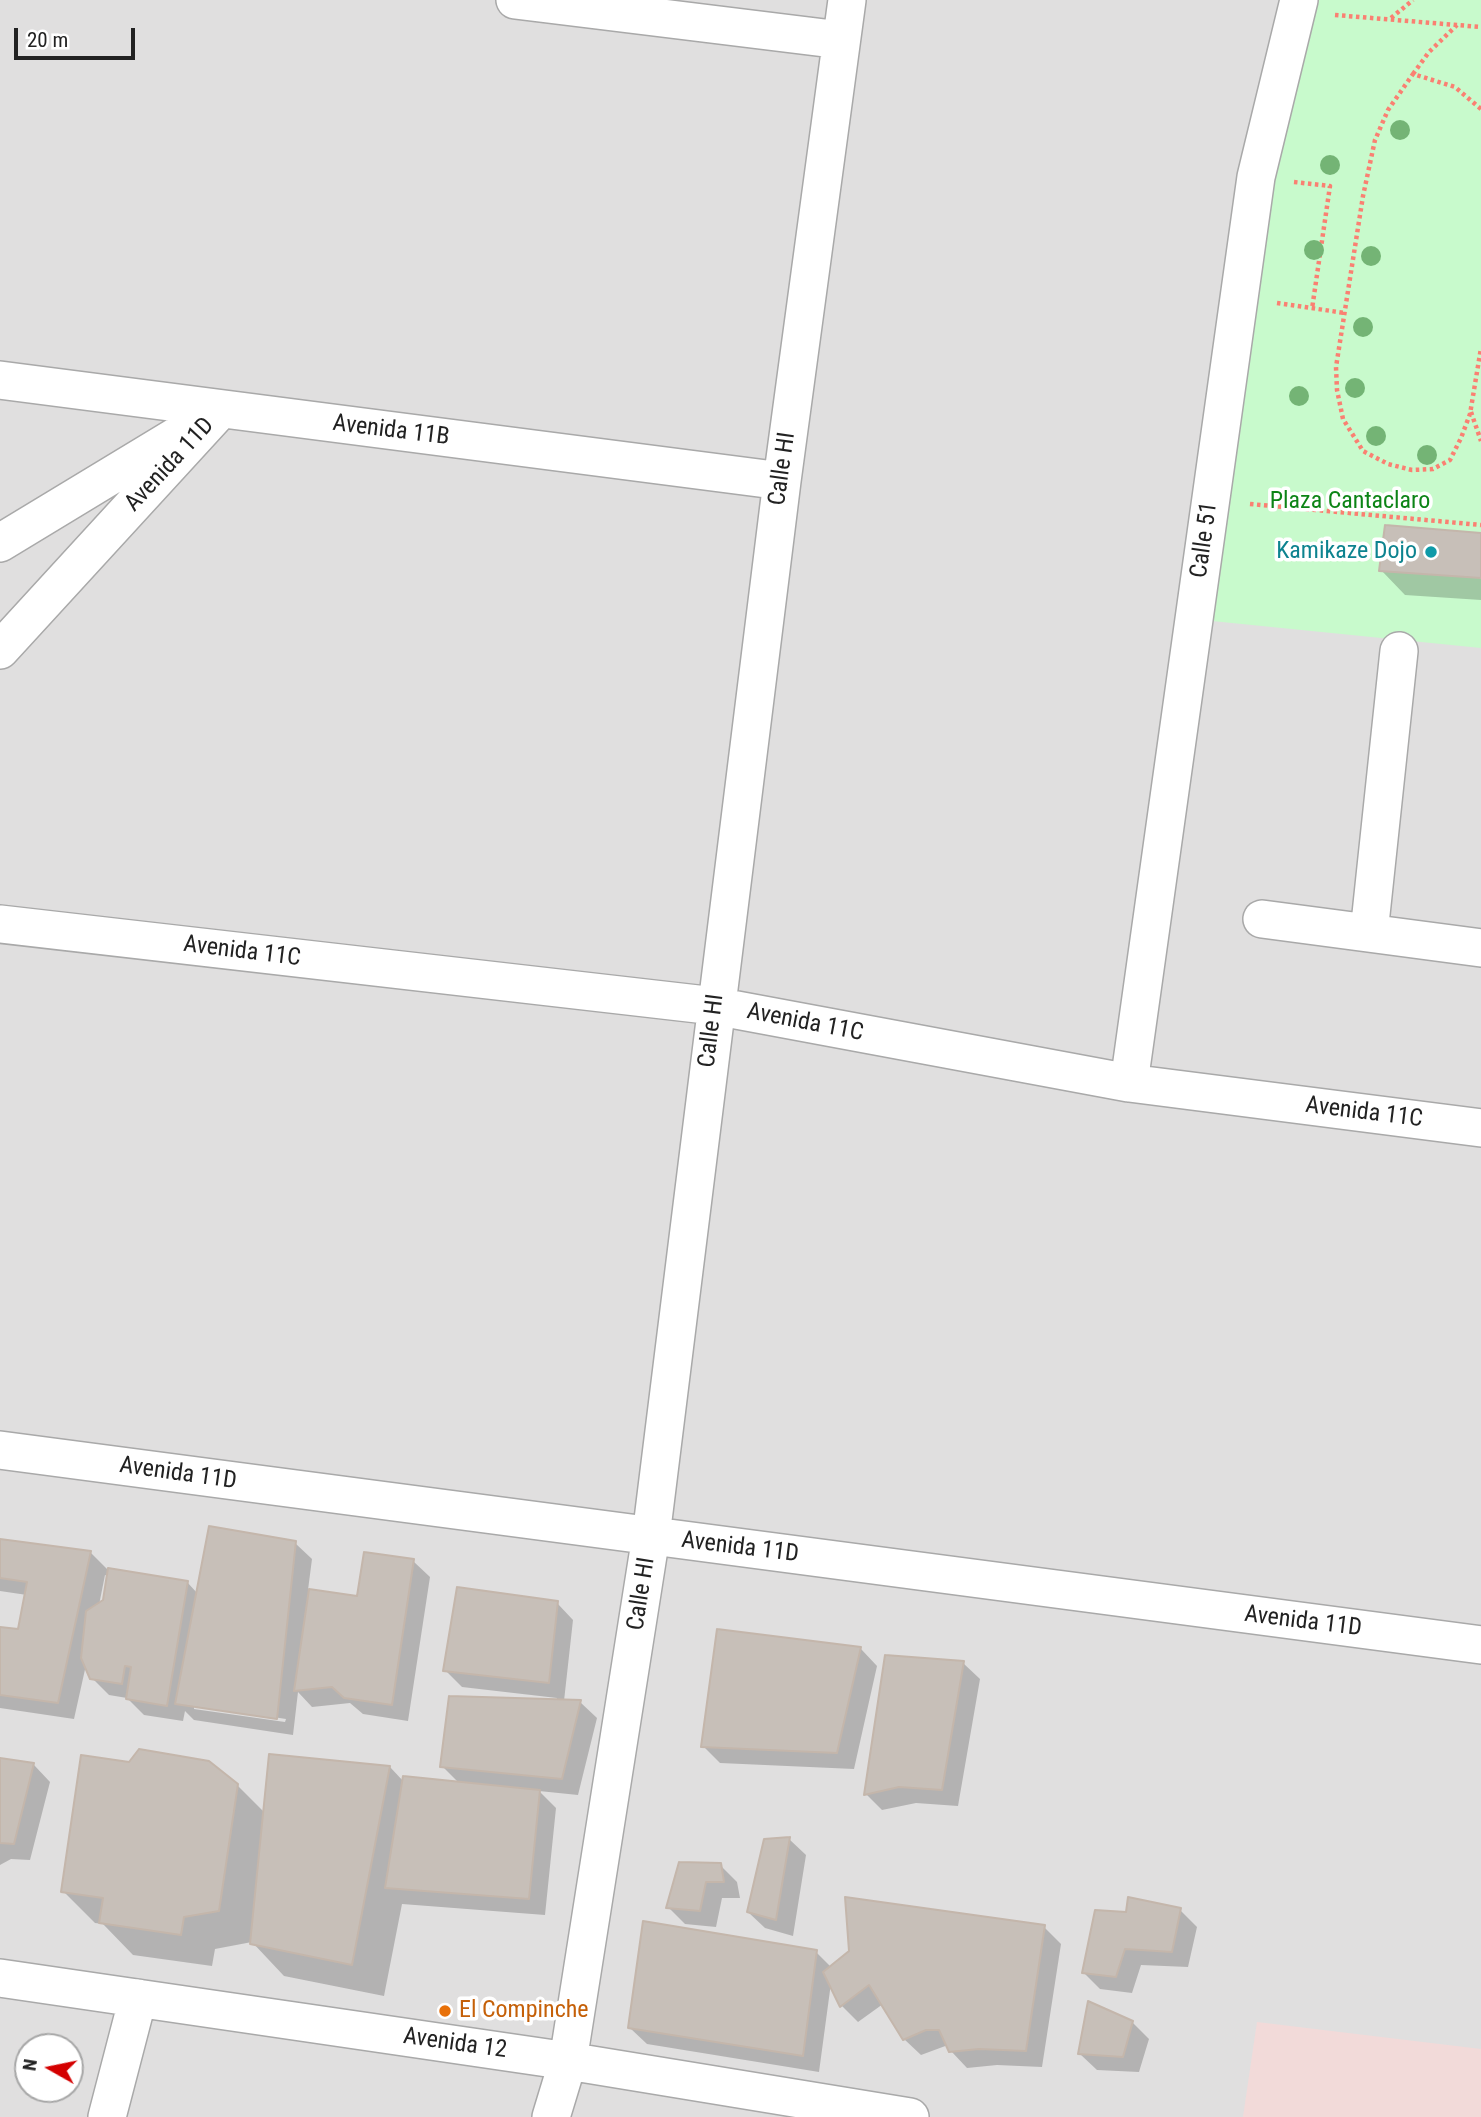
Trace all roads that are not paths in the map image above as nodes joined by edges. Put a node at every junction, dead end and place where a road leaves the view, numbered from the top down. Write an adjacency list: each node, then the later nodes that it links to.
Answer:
1 (515, 0): 4 (street)
2 (847, 0): 4 (street, Calle HI)
3 (1299, 0): 16 (street, Calle 51)
4 (841, 40): 7 (street, Calle HI)
5 (0, 380): 6 (street, Avenida 11B)
6 (221, 409): 7 (street, Avenida 11B); 8 (street, Avenida 11D); 9 (street, Avenida 11D)
7 (782, 481): 15 (street, Calle HI)
8 (0, 543)
9 (0, 650)
10 (1399, 651): 13 (street)
11 (1262, 919): 13 (street)
12 (0, 924): 15 (street, Avenida 11C)
13 (1369, 933): 14 (street)
14 (1481, 948)
15 (715, 1006): 16 (street, Avenida 11C); 19 (street, Calle HI)
16 (1129, 1083): 17 (street, Avenida 11C)
17 (1481, 1128)
18 (0, 1450): 19 (street, Avenida 11D)
19 (651, 1536): 20 (street, Avenida 11D); 23 (street, Calle HI)
20 (1481, 1645)
21 (0, 1978): 22 (street, Avenida 12)
22 (138, 1997): 23 (street, Avenida 12); 24 (street)
23 (568, 2061): 25 (street, Calle HI); 26 (street, Avenida 12)
24 (107, 2117)
25 (551, 2117)
26 (909, 2117)

